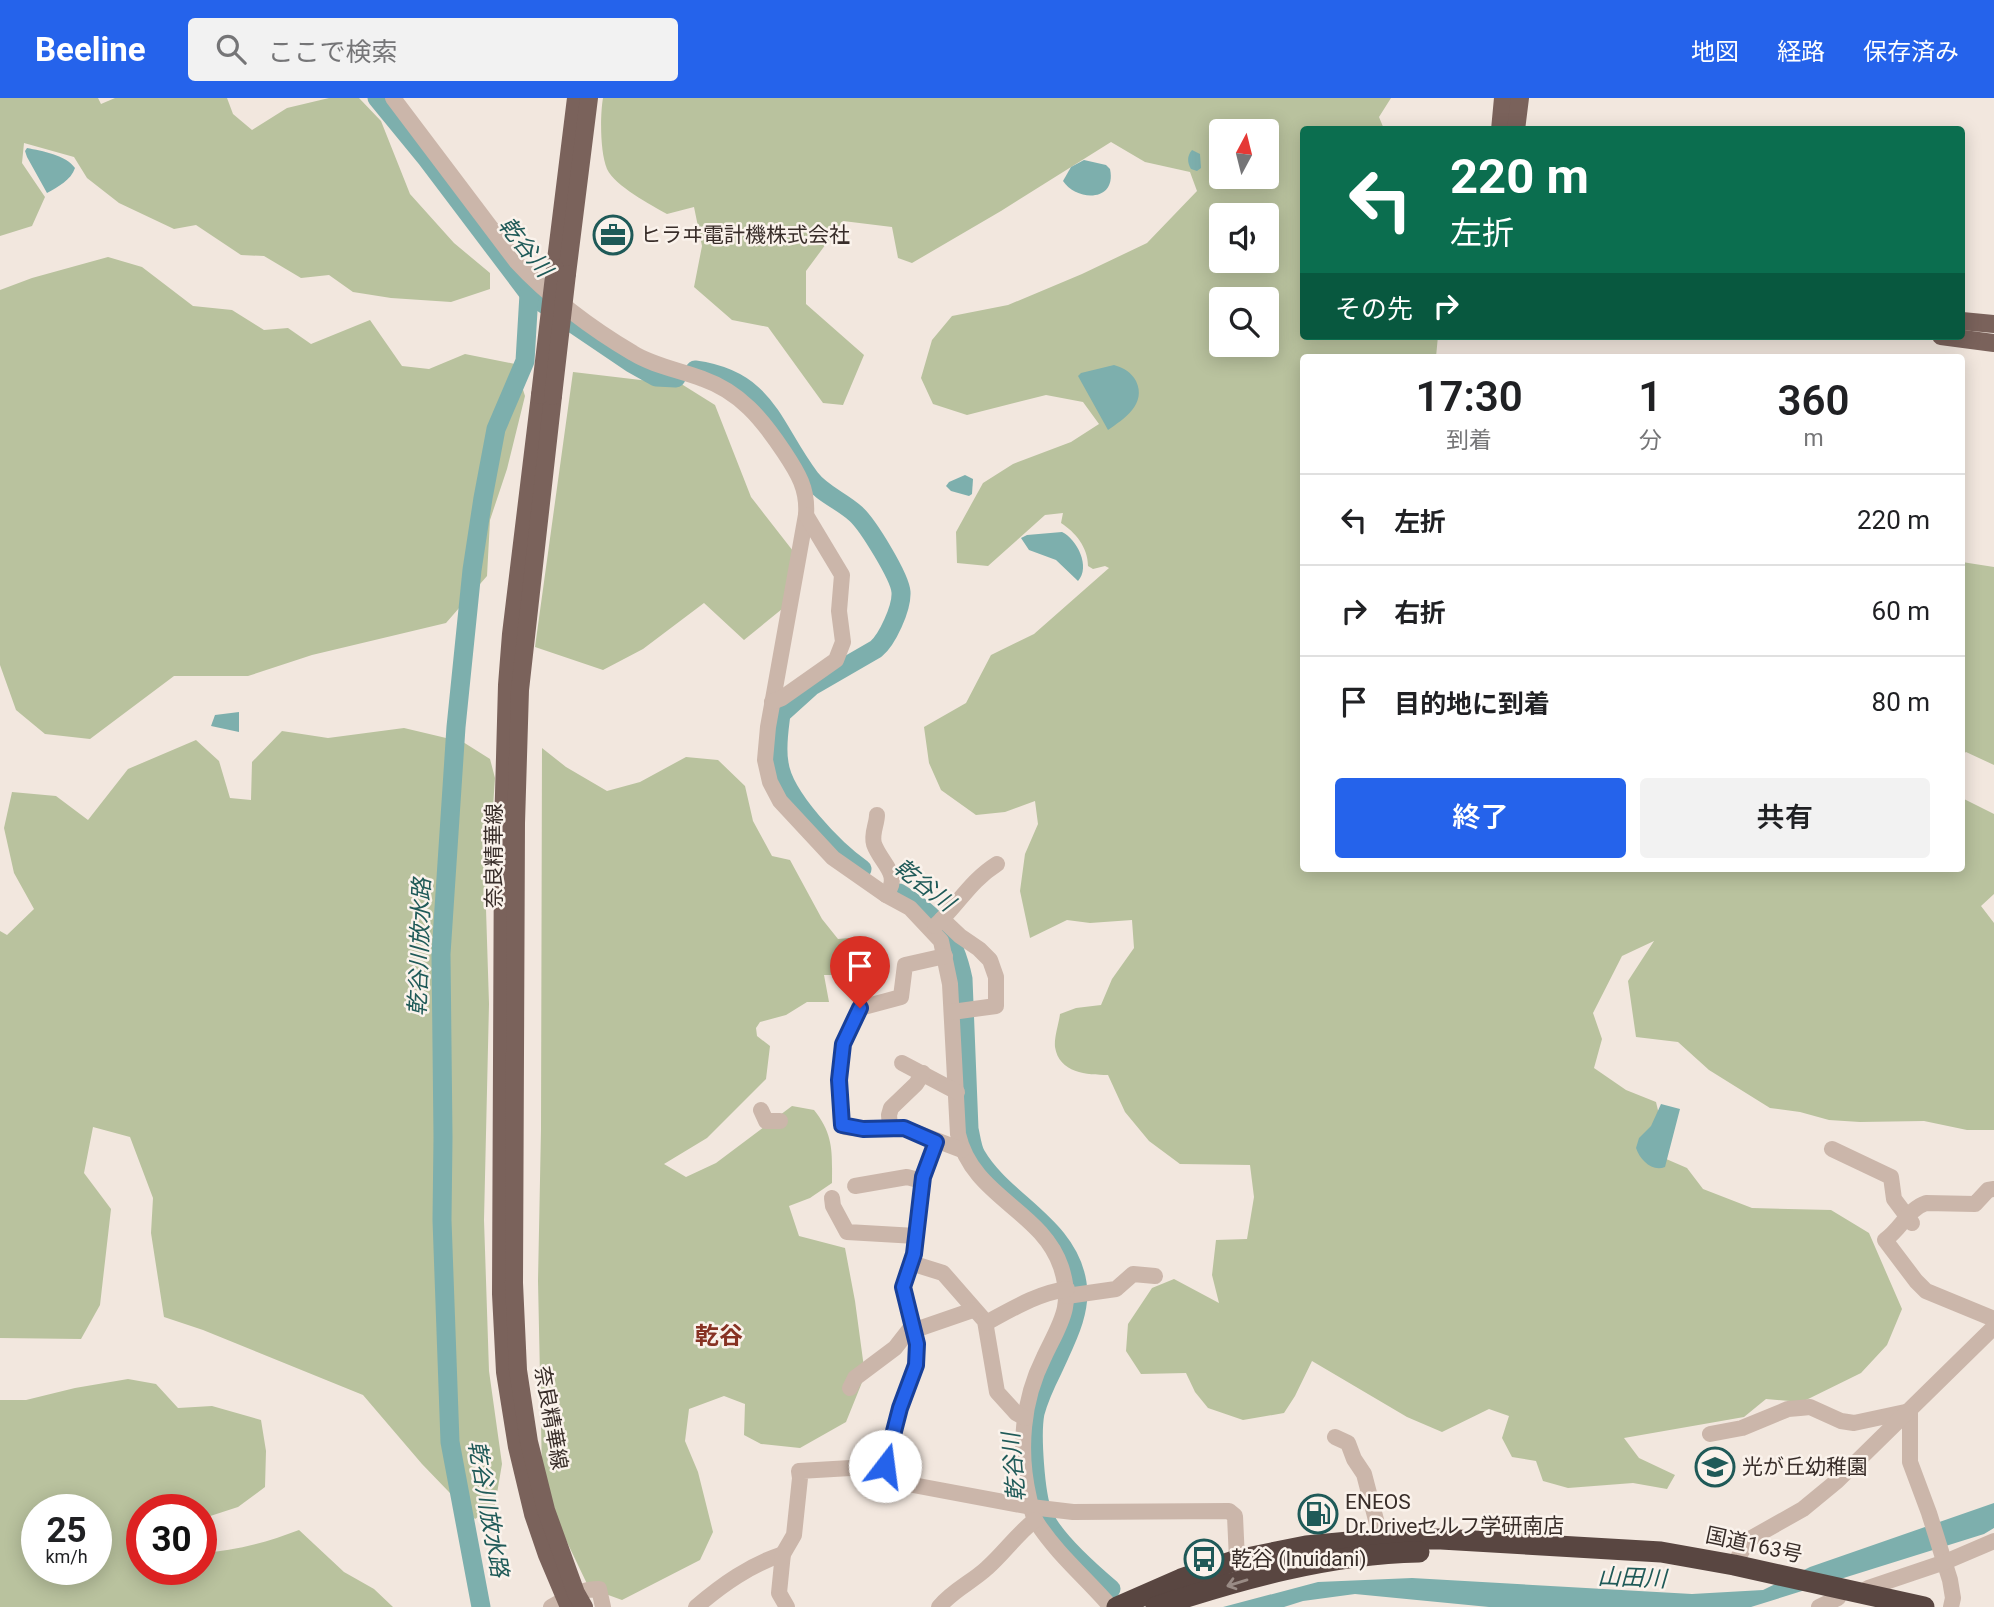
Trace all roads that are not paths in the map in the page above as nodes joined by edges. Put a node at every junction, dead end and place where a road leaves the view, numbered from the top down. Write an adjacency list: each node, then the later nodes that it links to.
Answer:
1 (393, 98): 13 (street)
2 (576, 98): 8 (main road, 奈良精華線)
3 (589, 98): 8 (main road, 奈良精華線)
4 (1503, 98): 6 (main road)
5 (1520, 98): 7 (main road)
6 (1500, 126)
7 (1516, 126)
8 (561, 271): 59 (main road, 奈良精華線, bridge)
9 (1965, 321): 10 (main road)
10 (1994, 324)
11 (1965, 339): 12 (main road)
12 (1994, 343)
13 (806, 515): 14 (street); 14 (street)
14 (772, 702): 17 (street)
15 (877, 815): 17 (street)
16 (997, 864): 18 (street)
17 (889, 891): 18 (street)
18 (936, 924): 19 (street); 20 (street)
19 (945, 956): 20 (street); 26 (street)
20 (959, 1012): 23 (street)
21 (902, 1062): 22 (street)
22 (923, 1073): 23 (street); 26 (street)
23 (957, 1092): 29 (street)
24 (761, 1110): 25 (street)
25 (780, 1121)
26 (890, 1126): 27 (street)
27 (936, 1142): 29 (street); 30 (street)
28 (1832, 1149): 34 (street)
29 (962, 1150): 38 (street)
30 (922, 1181): 31 (street); 35 (street)
31 (855, 1186)
32 (1994, 1189): 34 (street)
33 (832, 1198): 35 (street)
34 (1911, 1221): 40 (street)
35 (916, 1236): 36 (street)
36 (911, 1263): 39 (street); 43 (street)
37 (1155, 1276): 38 (street)
38 (1072, 1294): 41 (street); 46 (street)
39 (973, 1310): 41 (street); 43 (street)
40 (1994, 1318)
41 (986, 1323): 46 (street)
42 (1994, 1327): 45 (street)
43 (914, 1328): 44 (street); 49 (street)
44 (850, 1388)
45 (1910, 1411): 47 (street); 55 (street); 57 (street)
46 (1025, 1418): 50 (street)
47 (1710, 1434)
48 (1335, 1437): 51 (street)
49 (885, 1466): 50 (street); 54 (street)
50 (1033, 1514): 56 (street); 63 (street); 64 (street)
51 (1381, 1539): 53 (highway, 国道163号); 56 (highway, 国道163号)
52 (1994, 1541): 55 (street)
53 (1572, 1548): 57 (highway, 国道163号); 66 (highway, 国道163号, one-way to 66)
54 (783, 1554): 61 (street); 62 (street)
55 (1944, 1559): 58 (street); 69 (street)
56 (1237, 1560): 65 (highway, 国道163号)
57 (1734, 1565): 58 (highway, 国道163号)
58 (1851, 1592): 67 (street); 68 (highway, 国道163号)
59 (569, 1603): 60 (street)
60 (603, 1607)
61 (696, 1607)
62 (787, 1607)
63 (939, 1607)
64 (1111, 1607)
65 (1117, 1607)
66 (1156, 1607)
67 (1819, 1607)
68 (1924, 1607)
69 (1951, 1607)

